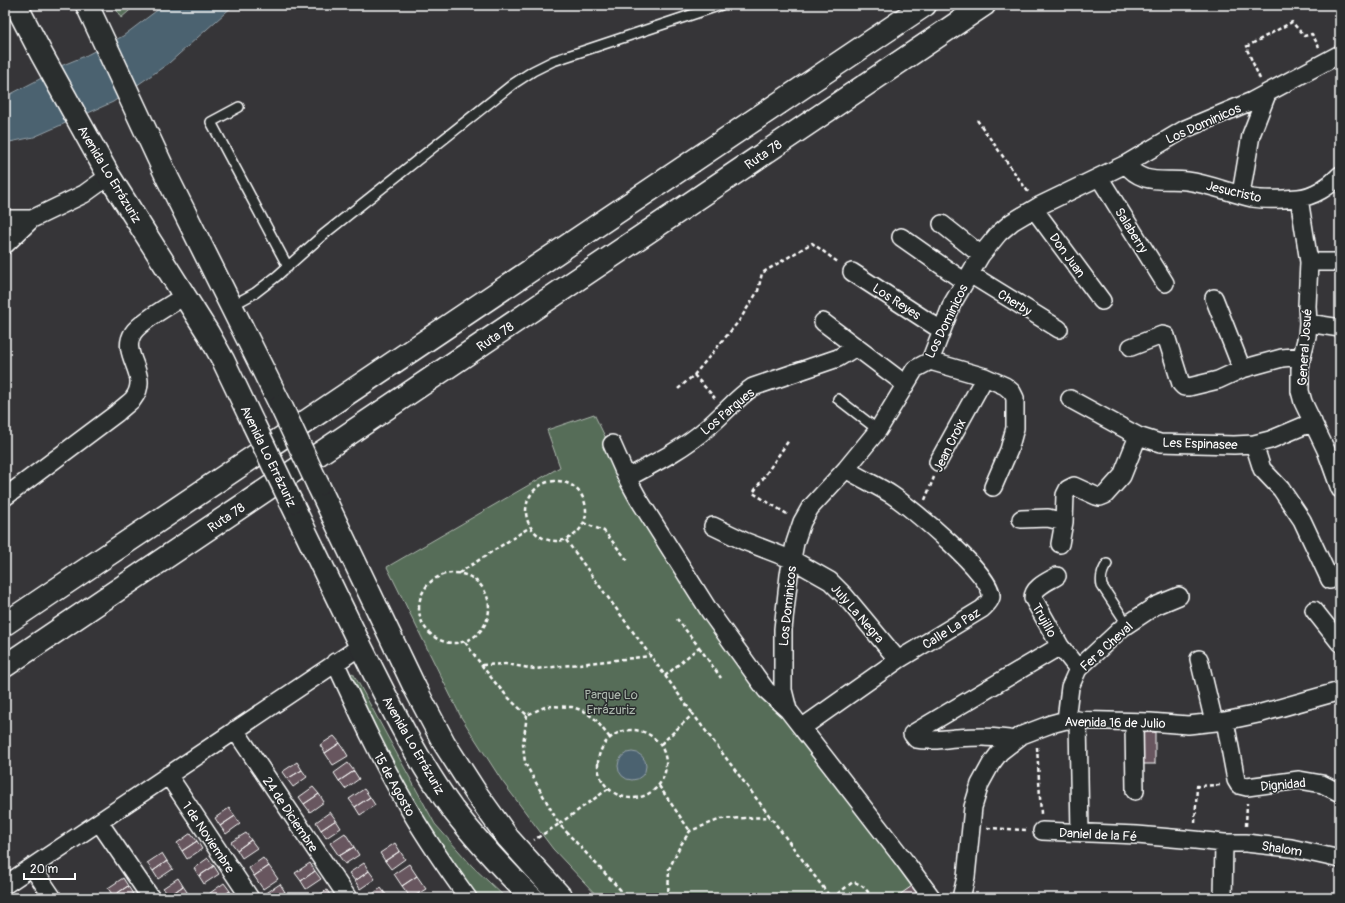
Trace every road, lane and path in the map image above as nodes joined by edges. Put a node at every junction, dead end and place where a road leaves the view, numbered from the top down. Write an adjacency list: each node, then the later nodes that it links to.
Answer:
1 (16, 5): 12 (main road, Avenida Lo Errázuriz)
2 (87, 5): 32 (main road, Avenida Lo Errázuriz)
3 (720, 5): 25 (lane)
4 (925, 5): 80 (main road)
5 (984, 5): 92 (main road, Ruta 78)
6 (1333, 58): 7 (street, Los Dominicos); 7 (path)
7 (1267, 94): 10 (street, Los Dominicos); 14 (street)
8 (239, 107): 25 (lane)
9 (977, 120): 16 (path)
10 (1126, 164): 13 (street, Los Dominicos); 14 (street, Jesucristo)
11 (1340, 175): 15 (street, Jesucristo)
12 (109, 176): 17 (street); 29 (main road, Avenida Lo Errázuriz)
13 (1100, 177): 16 (street, Los Dominicos); 28 (street, Salaberry)
14 (1241, 194): 15 (street, Jesucristo)
15 (1299, 198): 23 (street, General Josué)
16 (1036, 208): 22 (street, Los Dominicos); 31 (street, Don Juan)
17 (32, 219): 18 (street); 21 (street)
18 (5, 220)
19 (942, 224): 22 (street)
20 (901, 237): 27 (street, Cherby)
21 (5, 245)
22 (981, 255): 27 (street, Los Dominicos)
23 (1309, 262): 24 (street); 34 (street, General Josué)
24 (1340, 262)
25 (288, 267): 32 (lane)
26 (852, 272): 37 (street, Los Reyes); 43 (path)
27 (967, 278): 36 (street, Cherby); 37 (street, Los Dominicos)
28 (1165, 283)
29 (185, 296): 61 (street); 84 (main road, Avenida Lo Errázuriz, bridge)
30 (1214, 298): 42 (street)
31 (1102, 301)
32 (231, 306): 125 (main road, Avenida Lo Errázuriz, bridge)
33 (823, 322): 38 (street)
34 (1308, 323): 35 (street); 40 (street, General Josué)
35 (1340, 328)
36 (1059, 329)
37 (941, 330): 41 (street, Los Dominicos)
38 (855, 346): 45 (street); 49 (street, Los Parques)
39 (1131, 347): 42 (street)
40 (1302, 356): 42 (street); 50 (street, General Josué)
41 (930, 361): 44 (street); 45 (street, Los Dominicos)
42 (1242, 369)
43 (694, 375): 46 (path); 49 (path)
44 (985, 377): 56 (street, Jean Croix); 60 (street)
45 (905, 384): 51 (street, Los Dominicos)
46 (678, 389)
47 (838, 399): 51 (lane)
48 (1070, 399): 52 (street, Les Espinasee)
49 (727, 410): 58 (street, Los Parques)
50 (1313, 422): 55 (street, Les Espinasee); 59 (street, General Josué)
51 (878, 430): 57 (street, Los Dominicos)
52 (1138, 436): 55 (street, Les Espinasee); 65 (street)
53 (789, 440): 64 (path)
54 (612, 444): 58 (street, Los Dominicos)
55 (1254, 444): 76 (street)
56 (938, 462): 62 (path, Jean Croix)
57 (846, 469): 62 (street, Calle La Paz); 64 (street, Los Dominicos)
58 (627, 478): 97 (street, Los Dominicos)
59 (1339, 484)
60 (993, 487)
61 (5, 497)
62 (920, 516): 89 (street, Calle La Paz)
63 (1021, 519): 65 (street)
64 (802, 522): 71 (street, Los Dominicos)
65 (1064, 522): 70 (street)
66 (583, 524): 68 (path); 69 (path); 72 (path)
67 (713, 526): 71 (street, July La Negra)
68 (530, 527): 69 (path); 74 (path)
69 (566, 540): 87 (path)
70 (1060, 544)
71 (792, 560): 89 (street, July La Negra); 97 (street, Los Dominicos)
72 (628, 561)
73 (1107, 564): 81 (lane)
74 (459, 573): 82 (path); 82 (path)
75 (1057, 576): 85 (street, Trujillo)
76 (1330, 580)
77 (1179, 596): 81 (street, Fer a Cheval)
78 (1314, 610): 83 (street)
79 (677, 620): 86 (path)
80 (5, 624)
81 (1127, 624): 93 (street, Fer a Cheval)
82 (466, 642): 91 (path)
83 (1340, 643)
84 (361, 646): 90 (street); 134 (main road, Avenida Lo Errázuriz)
85 (1060, 646): 93 (street, Trujillo); 107 (street)
86 (699, 647): 94 (path); 95 (path)
87 (651, 656): 91 (path); 94 (path)
88 (1199, 659): 102 (street)
89 (898, 660): 103 (street, Calle La Paz)
90 (335, 662): 105 (street); 133 (street, 15 de Agosto)
91 (482, 665): 99 (path)
92 (5, 666)
93 (1078, 669): 100 (street, Fer a Cheval)
94 (665, 676): 98 (path)
95 (721, 678)
96 (1337, 696): 102 (street, Avenida 16 de Julio)
97 (788, 710): 103 (street, Los Dominicos)
98 (693, 714): 108 (path); 115 (path)
99 (527, 715): 106 (path); 117 (path)
100 (1072, 720): 101 (street, Avenida 16 de Julio); 104 (street, Avenida 16 de Julio); 121 (street, Fer a Cheval)
101 (1134, 722): 102 (street, Avenida 16 de Julio); 113 (street)
102 (1219, 722): 110 (street)
103 (803, 727): 140 (street, Los Dominicos)
104 (1035, 729): 107 (street, Avenida 16 de Julio); 120 (path)
105 (235, 730): 109 (street); 132 (street, 24 de Diciembre)
106 (610, 738): 108 (path); 112 (path)
107 (1015, 740): 118 (street, Avenida 16 de Julio)
108 (661, 744): 111 (path)
109 (168, 775): 116 (street); 131 (street, 1 de Noviembre)
110 (1241, 783): 114 (street, Dignidad); 122 (path); 124 (path)
111 (659, 786): 112 (path); 119 (path)
112 (608, 789): 117 (path)
113 (1135, 791)
114 (1340, 793)
115 (770, 817): 119 (path); 138 (path)
116 (99, 822): 127 (street); 130 (street)
117 (559, 824): 125 (path); 136 (path)
118 (971, 827): 120 (path, Daniel de la Fé); 141 (street, Avenida 16 de Julio)
119 (690, 831): 137 (path)
120 (1042, 831): 121 (street, Daniel de la Fé)
121 (1080, 832): 122 (street, Daniel de la Fé)
122 (1195, 840): 123 (street, Daniel de la Fé)
123 (1224, 843): 124 (street, Shalom); 142 (street)
124 (1246, 843): 126 (street, Shalom)
125 (520, 851): 135 (main road, Avenida Lo Errázuriz)
126 (1340, 859)
127 (32, 867): 128 (street); 129 (street)
128 (5, 885)
129 (53, 898)
130 (151, 898)
131 (250, 898)
132 (348, 898)
133 (468, 898)
134 (532, 898)
135 (562, 898)
136 (628, 898)
137 (668, 898)
138 (832, 898): 139 (path)
139 (873, 898)
140 (932, 898)
141 (961, 898)
142 (1222, 898)

